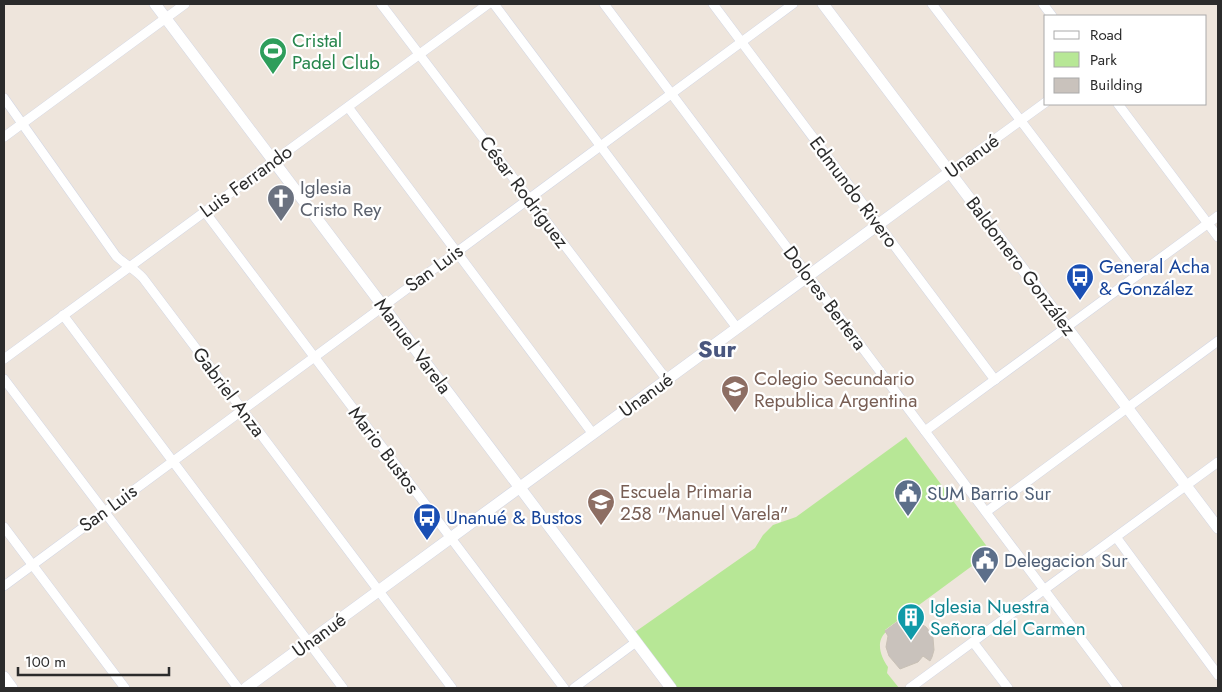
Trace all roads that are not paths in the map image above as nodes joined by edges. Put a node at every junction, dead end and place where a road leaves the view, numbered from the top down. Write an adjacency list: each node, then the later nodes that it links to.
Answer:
1 (155, 4): 13 (street, Manuel Varela)
2 (185, 4): 13 (street)
3 (381, 4): 15 (street, César Rodríguez)
4 (488, 4): 15 (street, Luis Ferrando)
5 (494, 4): 24 (street)
6 (604, 4): 16 (street, Dolores Bertera)
7 (713, 4): 14 (street, Edmundo Rivero)
8 (793, 4): 14 (street, San Luis)
9 (823, 4): 26 (street, Baldomero González)
10 (932, 4): 21 (street)
11 (1043, 4): 12 (street)
12 (1051, 15)
13 (166, 18): 22 (street); 25 (street, Manuel Varela)
14 (741, 42): 16 (street, San Luis); 30 (street, Edmundo Rivero)
15 (420, 54): 20 (street, Luis Ferrando); 27 (street, César Rodríguez)
16 (671, 93): 24 (street, San Luis); 36 (street, Dolores Bertera)
17 (4, 98): 22 (street, Gabriel Anza)
18 (1044, 103): 21 (street, Unanué)
19 (1119, 105): 31 (street)
20 (348, 106): 25 (street, Luis Ferrando); 33 (street)
21 (1021, 120): 26 (street, Unanué); 35 (street)
22 (22, 124): 23 (street); 34 (street, Gabriel Anza)
23 (4, 137)
24 (600, 146): 27 (street, San Luis); 40 (street)
25 (274, 161): 28 (street, Luis Ferrando); 37 (street, Manuel Varela)
26 (950, 172): 30 (street, Unanué); 39 (street, Baldomero González)
27 (529, 198): 33 (street, San Luis); 45 (street, César Rodríguez)
28 (205, 212): 34 (street, Luis Ferrando); 42 (street, Mario Bustos)
29 (1218, 216): 31 (street)
30 (879, 224): 36 (street, Unanué); 46 (street, Edmundo Rivero)
31 (1208, 224): 32 (street); 35 (street)
32 (1218, 237)
33 (456, 252): 37 (street, San Luis); 50 (street)
34 (130, 266): 38 (street, Luis Ferrando); 48 (street, Gabriel Anza)
35 (1138, 275): 39 (street)
36 (808, 276): 40 (street, Unanué); 49 (street, Dolores Bertera)
37 (383, 306): 42 (street, San Luis); 54 (street, Manuel Varela)
38 (63, 315): 43 (street, Luis Ferrando); 51 (street)
39 (1067, 327): 46 (street); 47 (street, Baldomero González)
40 (737, 328): 45 (street, Unanué)
41 (1218, 341): 47 (street)
42 (314, 357): 48 (street, San Luis); 60 (street, Mario Bustos)
43 (4, 359)
44 (4, 379): 55 (street)
45 (666, 380): 50 (street, Unanué)
46 (995, 380): 49 (street)
47 (1128, 408): 53 (street, Baldomero González); 56 (street)
48 (242, 410): 51 (street, San Luis); 64 (street, Gabriel Anza)
49 (925, 431): 56 (street, Dolores Bertera)
50 (593, 434): 54 (street, Unanué)
51 (173, 461): 55 (street, San Luis); 65 (street)
52 (1218, 462): 53 (street)
53 (1186, 486): 58 (street, Baldomero González); 59 (street)
54 (520, 488): 60 (street, Unanué); 66 (street, Manuel Varela)
55 (104, 512): 61 (street, San Luis); 72 (street)
56 (986, 512): 63 (street, Dolores Bertera)
57 (4, 527): 61 (street)
58 (1218, 528)
59 (1116, 537): 63 (street); 68 (street)
60 (451, 538): 64 (street, Unanué); 76 (street, Mario Bustos)
61 (32, 565): 62 (street, San Luis); 71 (street)
62 (4, 586)
63 (1044, 590): 67 (street); 81 (street, Dolores Bertera)
64 (378, 591): 65 (street, Unanué); 75 (street, Gabriel Anza)
65 (309, 642): 73 (street, Unanué); 74 (street)
66 (636, 642): 77 (street); 78 (street, Manuel Varela)
67 (973, 642): 79 (street); 80 (street)
68 (1218, 675)
69 (4, 677): 70 (street)
70 (12, 688)
71 (125, 688)
72 (238, 688)
73 (246, 688)
74 (343, 688)
75 (452, 688)
76 (564, 688)
77 (574, 688)
78 (671, 688)
79 (910, 688)
80 (1008, 688)
81 (1118, 688)

